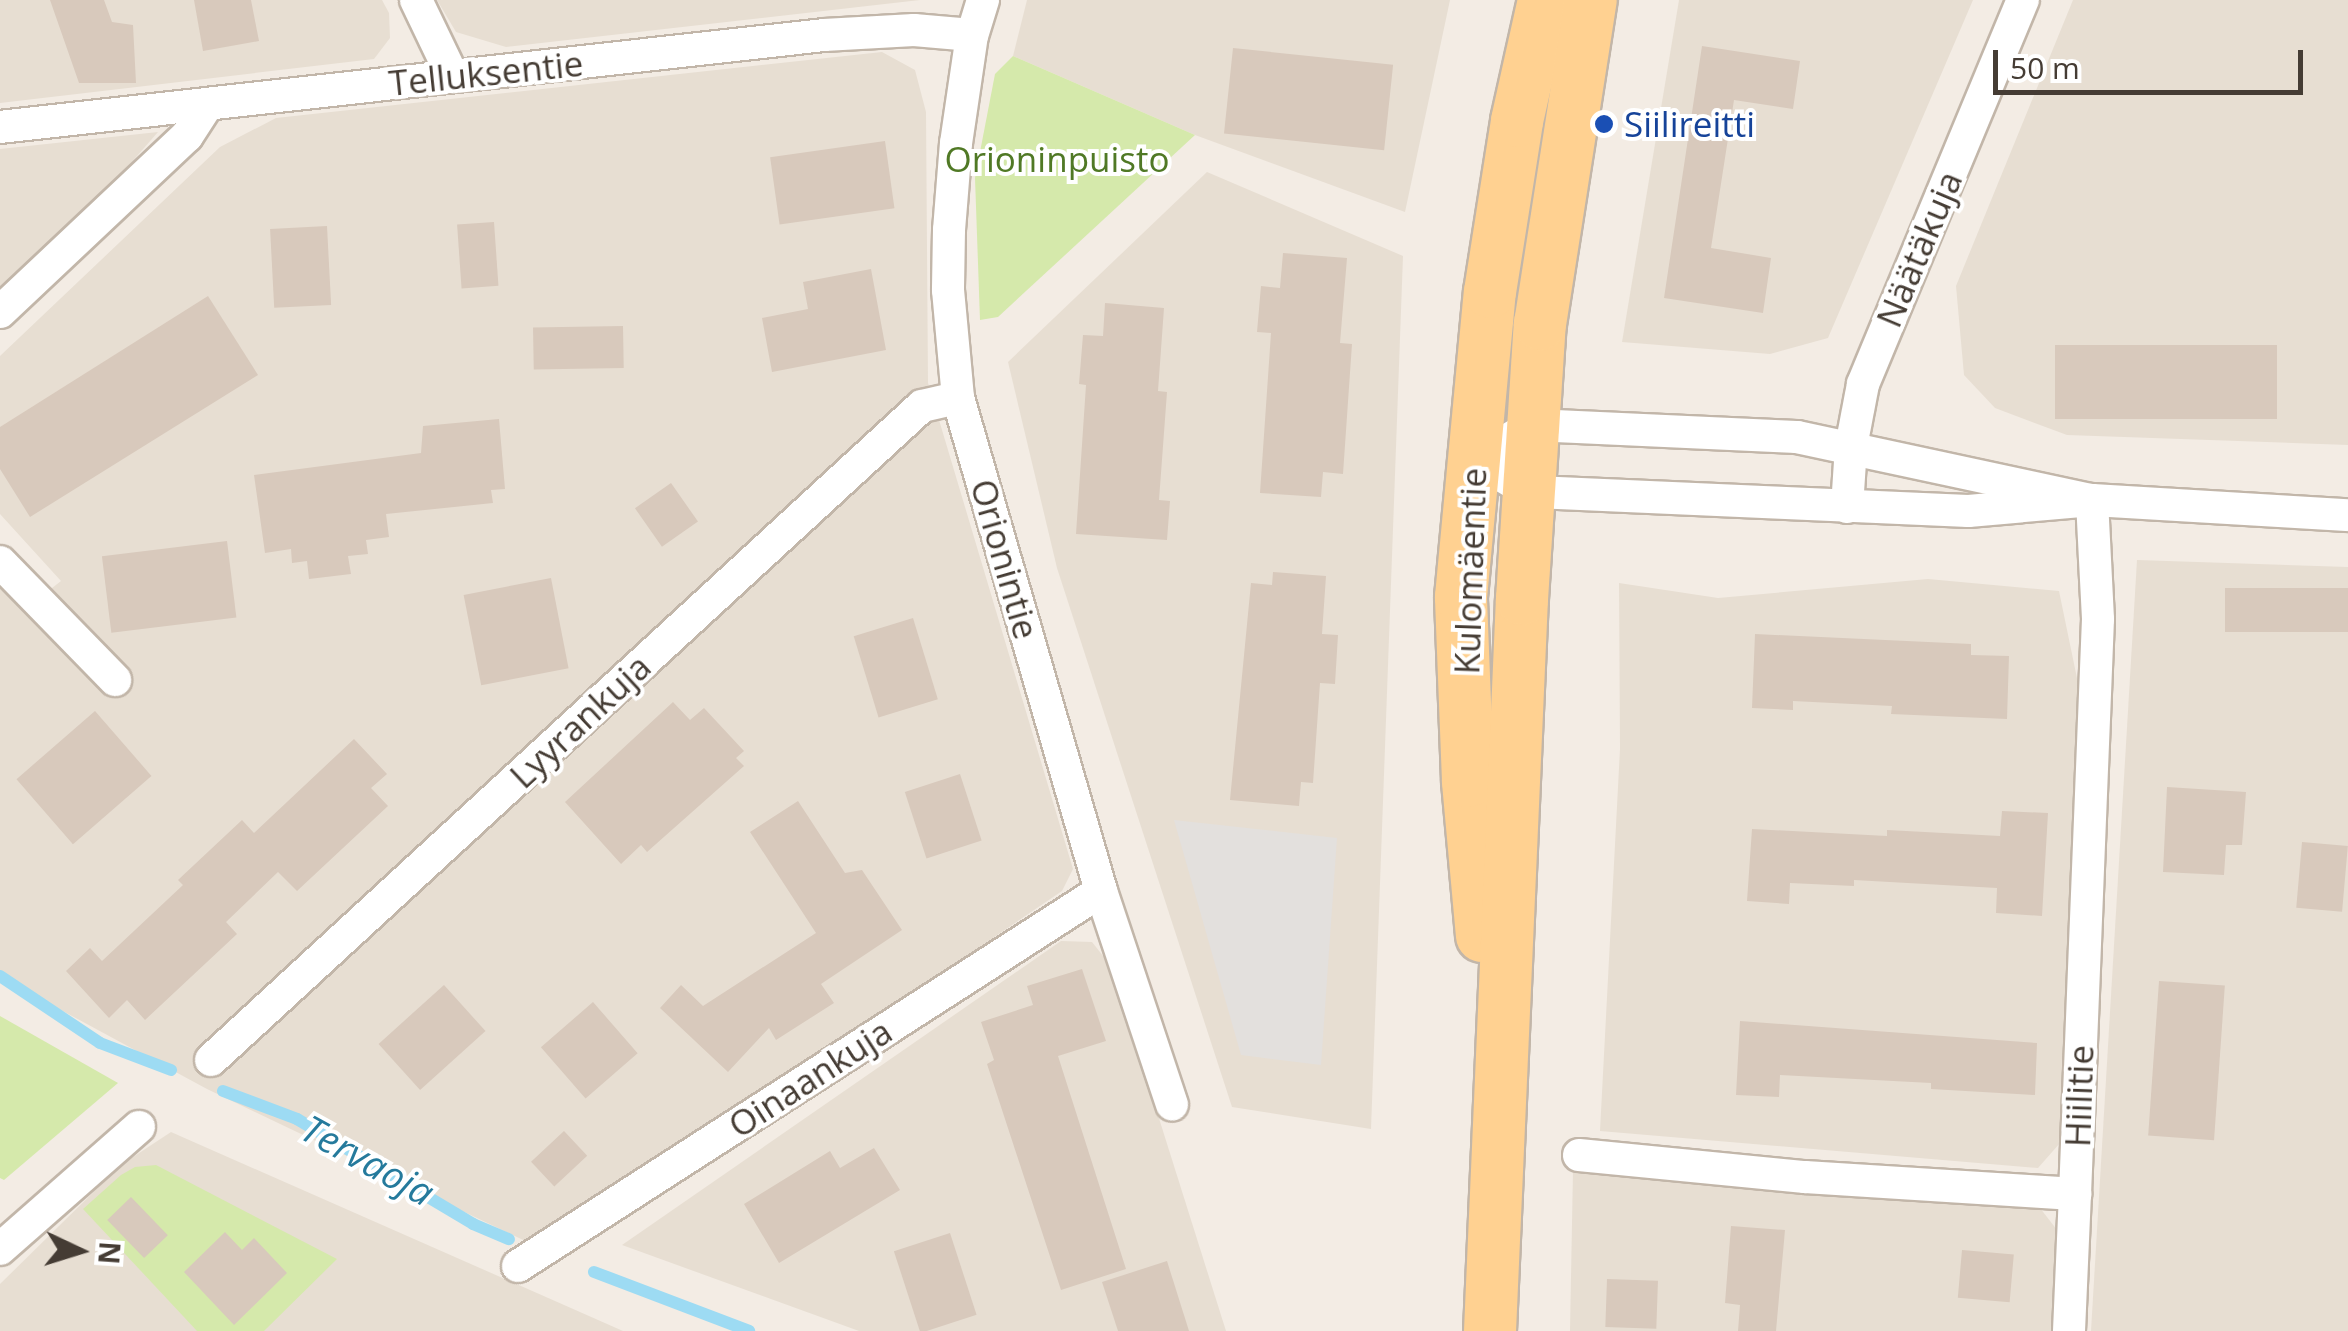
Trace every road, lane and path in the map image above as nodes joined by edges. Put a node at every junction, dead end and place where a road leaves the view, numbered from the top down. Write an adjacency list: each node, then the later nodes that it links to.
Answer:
1 (416, 0): 7 (street)
2 (983, 0): 6 (street, Orionintie)
3 (1544, 0): 14 (main road, Kulomäentie)
4 (1591, 0): 12 (main road, Kulomäentie)
5 (2023, 0): 13 (street, Näätäkuja)
6 (972, 34): 7 (street, Telluksentie); 11 (street, Orionintie)
7 (452, 75): 8 (street, Telluksentie)
8 (206, 107): 9 (street, Telluksentie); 10 (street)
9 (0, 127)
10 (0, 312)
11 (958, 398): 21 (street, Orionintie); 22 (street, Lyyrankuja)
12 (1533, 424): 13 (street); 14 (street); 15 (main road, Kulomäentie)
13 (1850, 448): 16 (street); 17 (street, Näätäkuja)
14 (1474, 459): 15 (street); 25 (main road, Kulomäentie)
15 (1529, 492): 17 (street); 25 (main road, Kulomäentie)
16 (2092, 500): 17 (street); 18 (street); 27 (street, Hiilitie)
17 (1847, 507)
18 (2348, 515)
19 (0, 562): 20 (street)
20 (114, 680)
21 (1101, 891): 23 (street, Orionintie); 29 (street, Oinaankuja)
22 (211, 1060)
23 (1172, 1104)
24 (139, 1127): 28 (street)
25 (1501, 1146): 30 (main road, Kulomäentie)
26 (1578, 1155): 27 (street, Hiilitie)
27 (2075, 1194): 31 (street)
28 (0, 1249)
29 (518, 1266)
30 (1490, 1331)
31 (2069, 1331)

